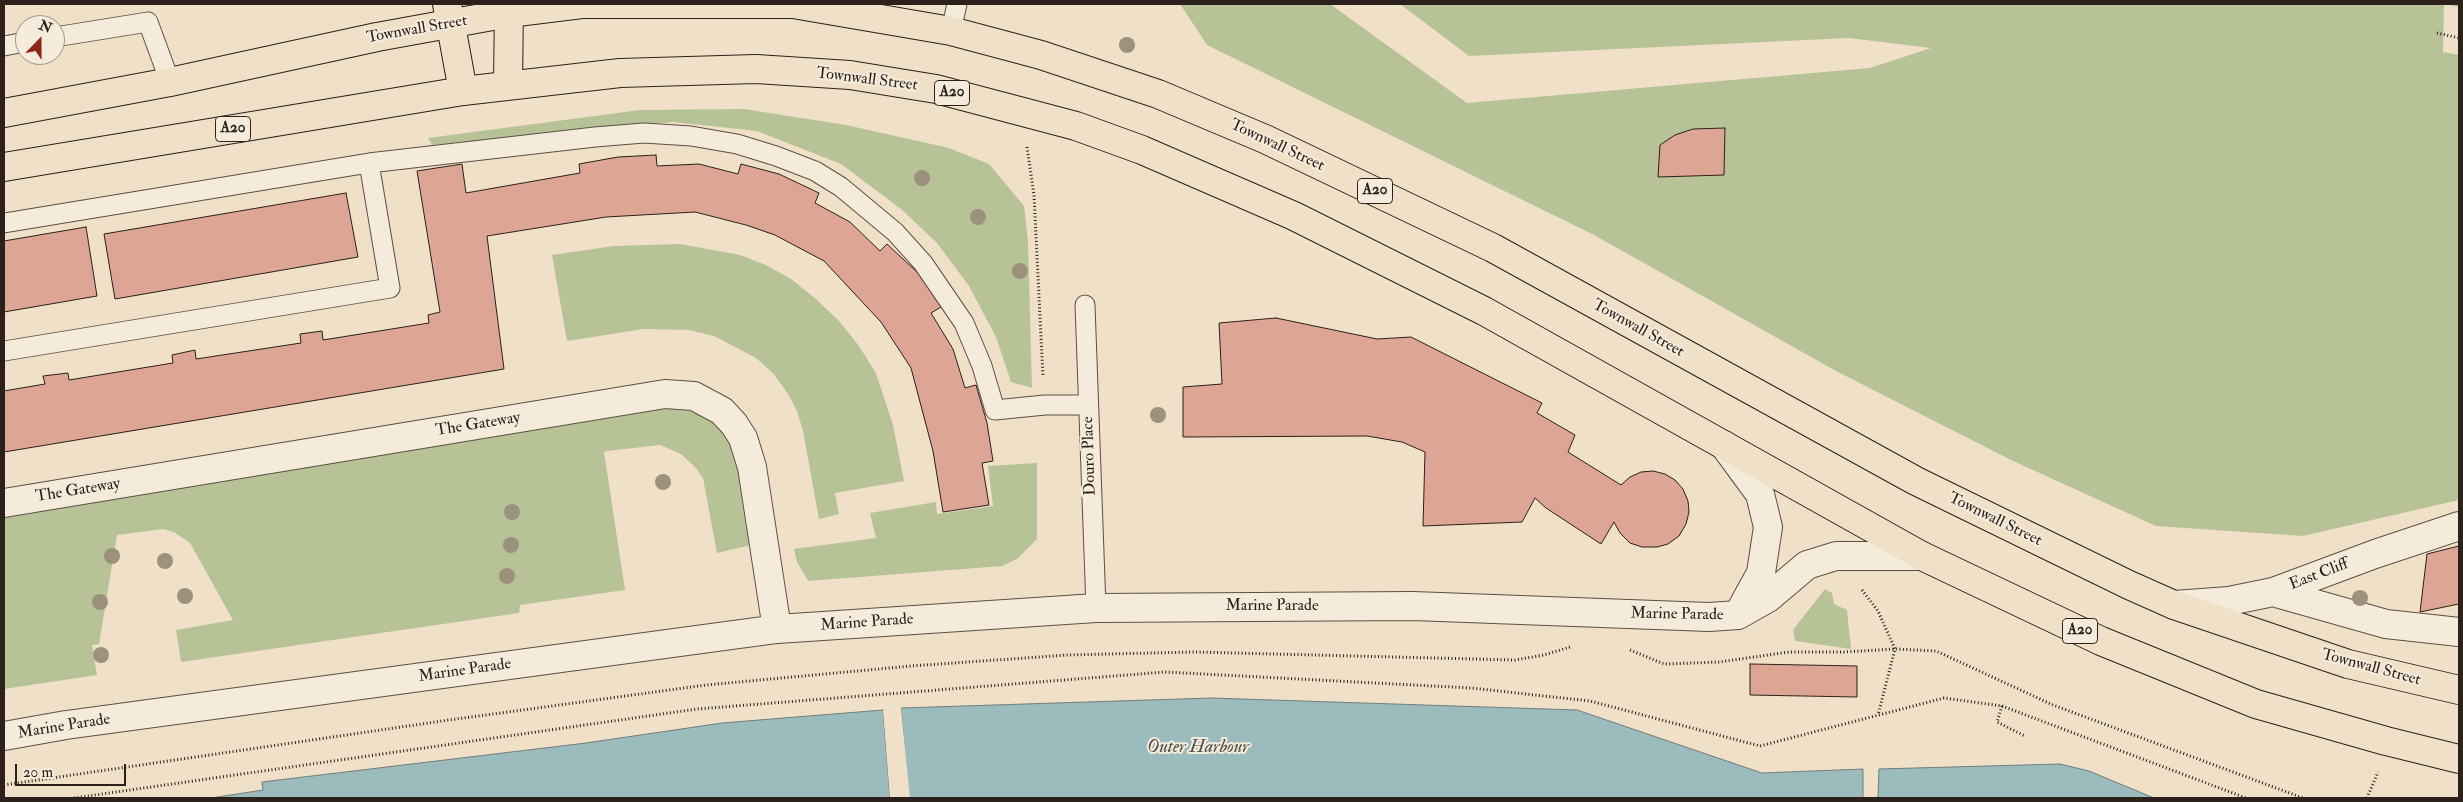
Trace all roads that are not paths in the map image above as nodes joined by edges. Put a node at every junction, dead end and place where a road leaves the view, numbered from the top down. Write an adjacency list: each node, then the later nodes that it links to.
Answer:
1 (957, 4): 4 (lane)
2 (509, 8): 3 (main road, Townwall Street / A20); 4 (main road, Townwall Street / A20); 7 (main road)
3 (450, 14): 6 (main road, Townwall Street / A20); 8 (main road)
4 (951, 31): 21 (main road, Townwall Street / A20)
5 (65, 35): 6 (lane)
6 (170, 82): 9 (main road, Townwall Street / A20)
7 (508, 85): 8 (main road, Townwall Street / A20); 16 (main road, Townwall Street / A20)
8 (463, 91): 11 (main road, Townwall Street / A20)
9 (4, 113)
10 (369, 164): 12 (lane); 14 (lane); 15 (lane)
11 (4, 167)
12 (4, 223)
13 (1085, 305): 15 (lane, Douro Place)
14 (4, 351)
15 (1088, 405): 22 (lane, Douro Place)
16 (1724, 446): 19 (main road, Townwall Street / A20); 23 (street, Marine Parade)
17 (4, 503): 24 (street, The Gateway)
18 (2459, 526): 20 (street, East Cliff)
19 (1922, 556): 23 (street, Marine Parade); 28 (main road, Townwall Street / A20)
20 (2273, 592): 21 (street, East Cliff); 25 (street)
21 (2174, 604): 26 (main road, Townwall Street / A20)
22 (1096, 608): 23 (street, Marine Parade); 24 (street, Marine Parade)
23 (1738, 615)
24 (777, 629): 27 (street, Marine Parade)
25 (2459, 632)
26 (2459, 690)
27 (4, 736)
28 (2459, 759)

